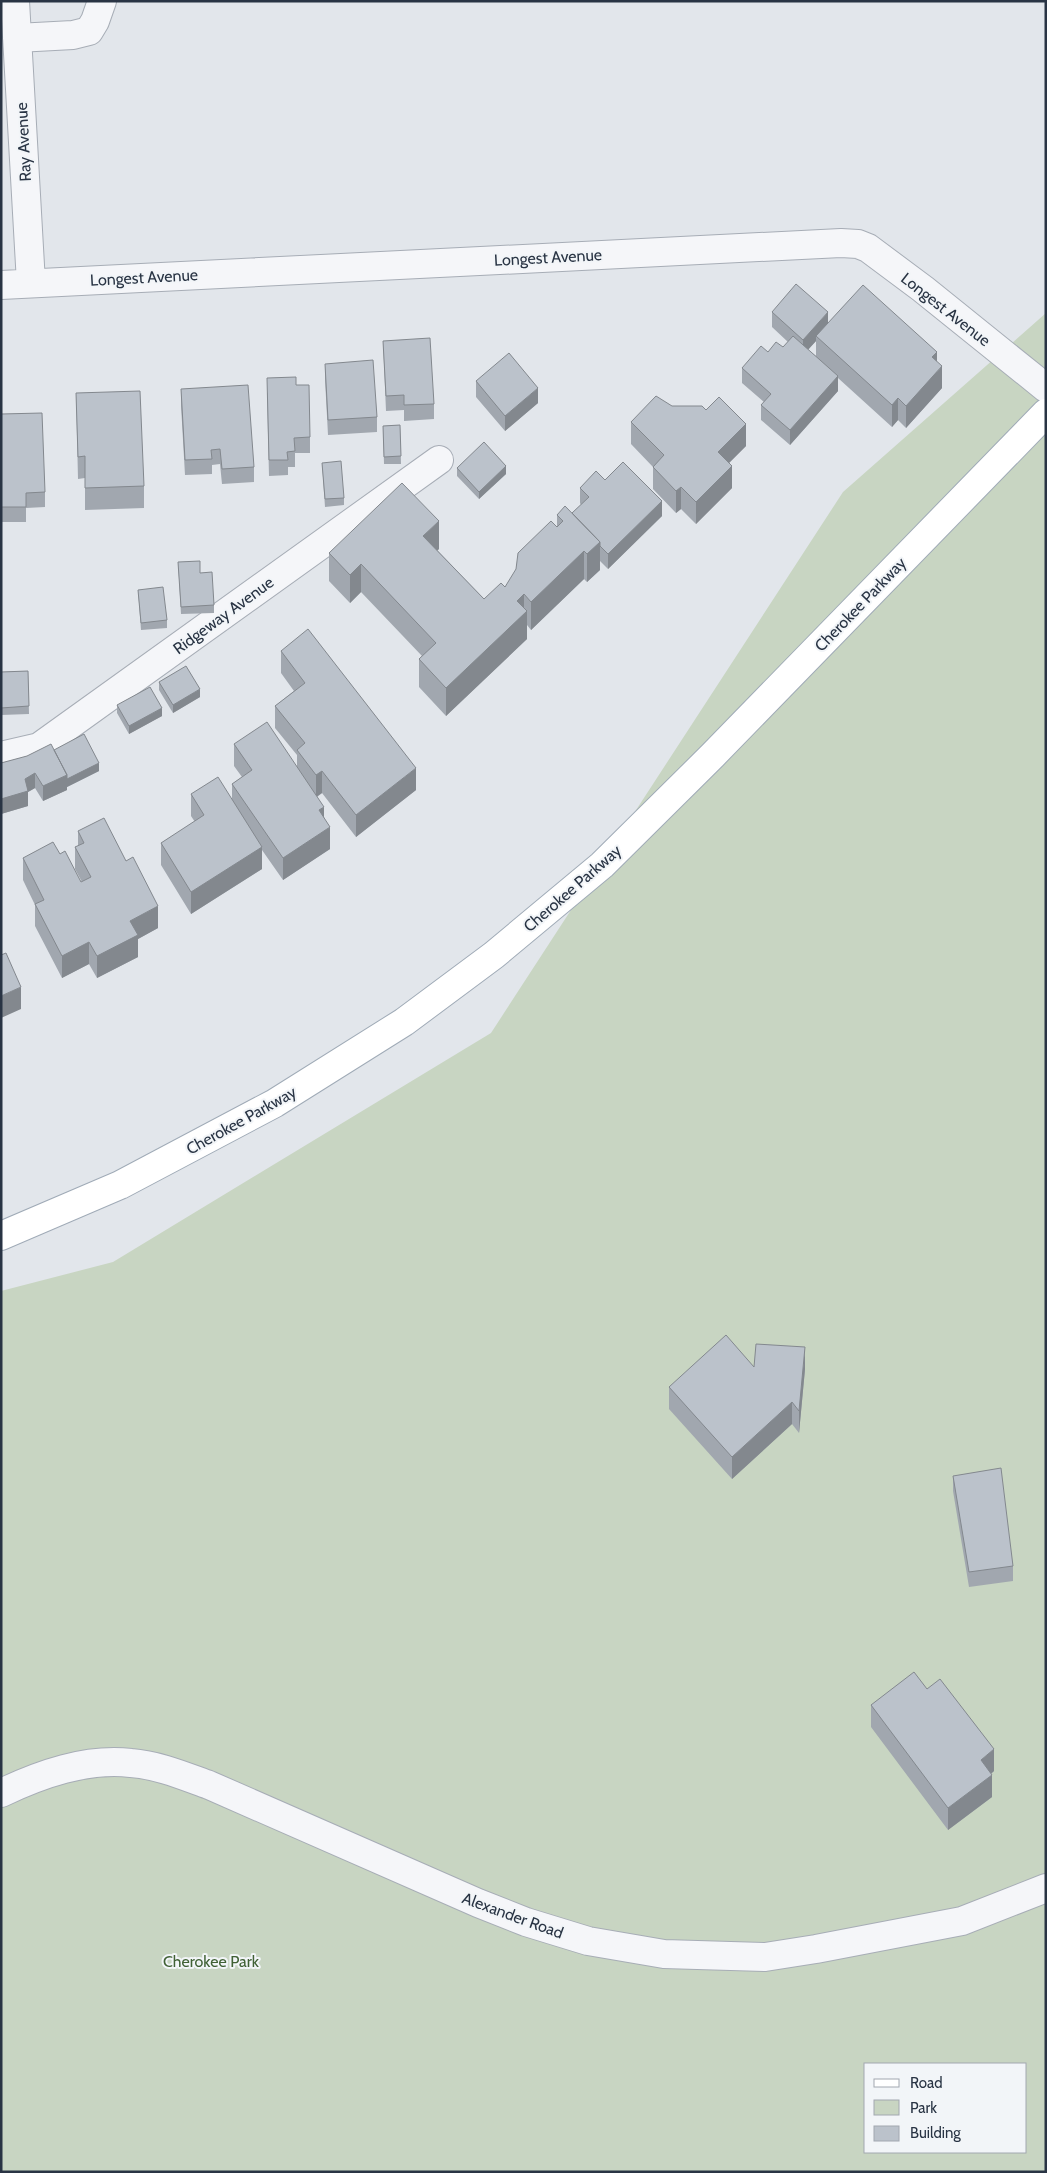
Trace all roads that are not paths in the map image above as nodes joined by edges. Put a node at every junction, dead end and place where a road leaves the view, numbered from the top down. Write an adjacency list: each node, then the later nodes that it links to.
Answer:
1 (15, 1): 3 (street, Ray Avenue)
2 (102, 1): 3 (street)
3 (17, 38): 4 (street, Ray Avenue)
4 (31, 282): 5 (street, Longest Avenue); 6 (street, Longest Avenue)
5 (1, 284)
6 (1046, 388)
7 (1046, 413): 10 (main road, Cherokee Parkway)
8 (439, 460): 9 (street, Ridgeway Avenue)
9 (1, 756)
10 (1, 1236)
11 (1, 1793): 12 (street, Alexander Road)
12 (1046, 1888)

